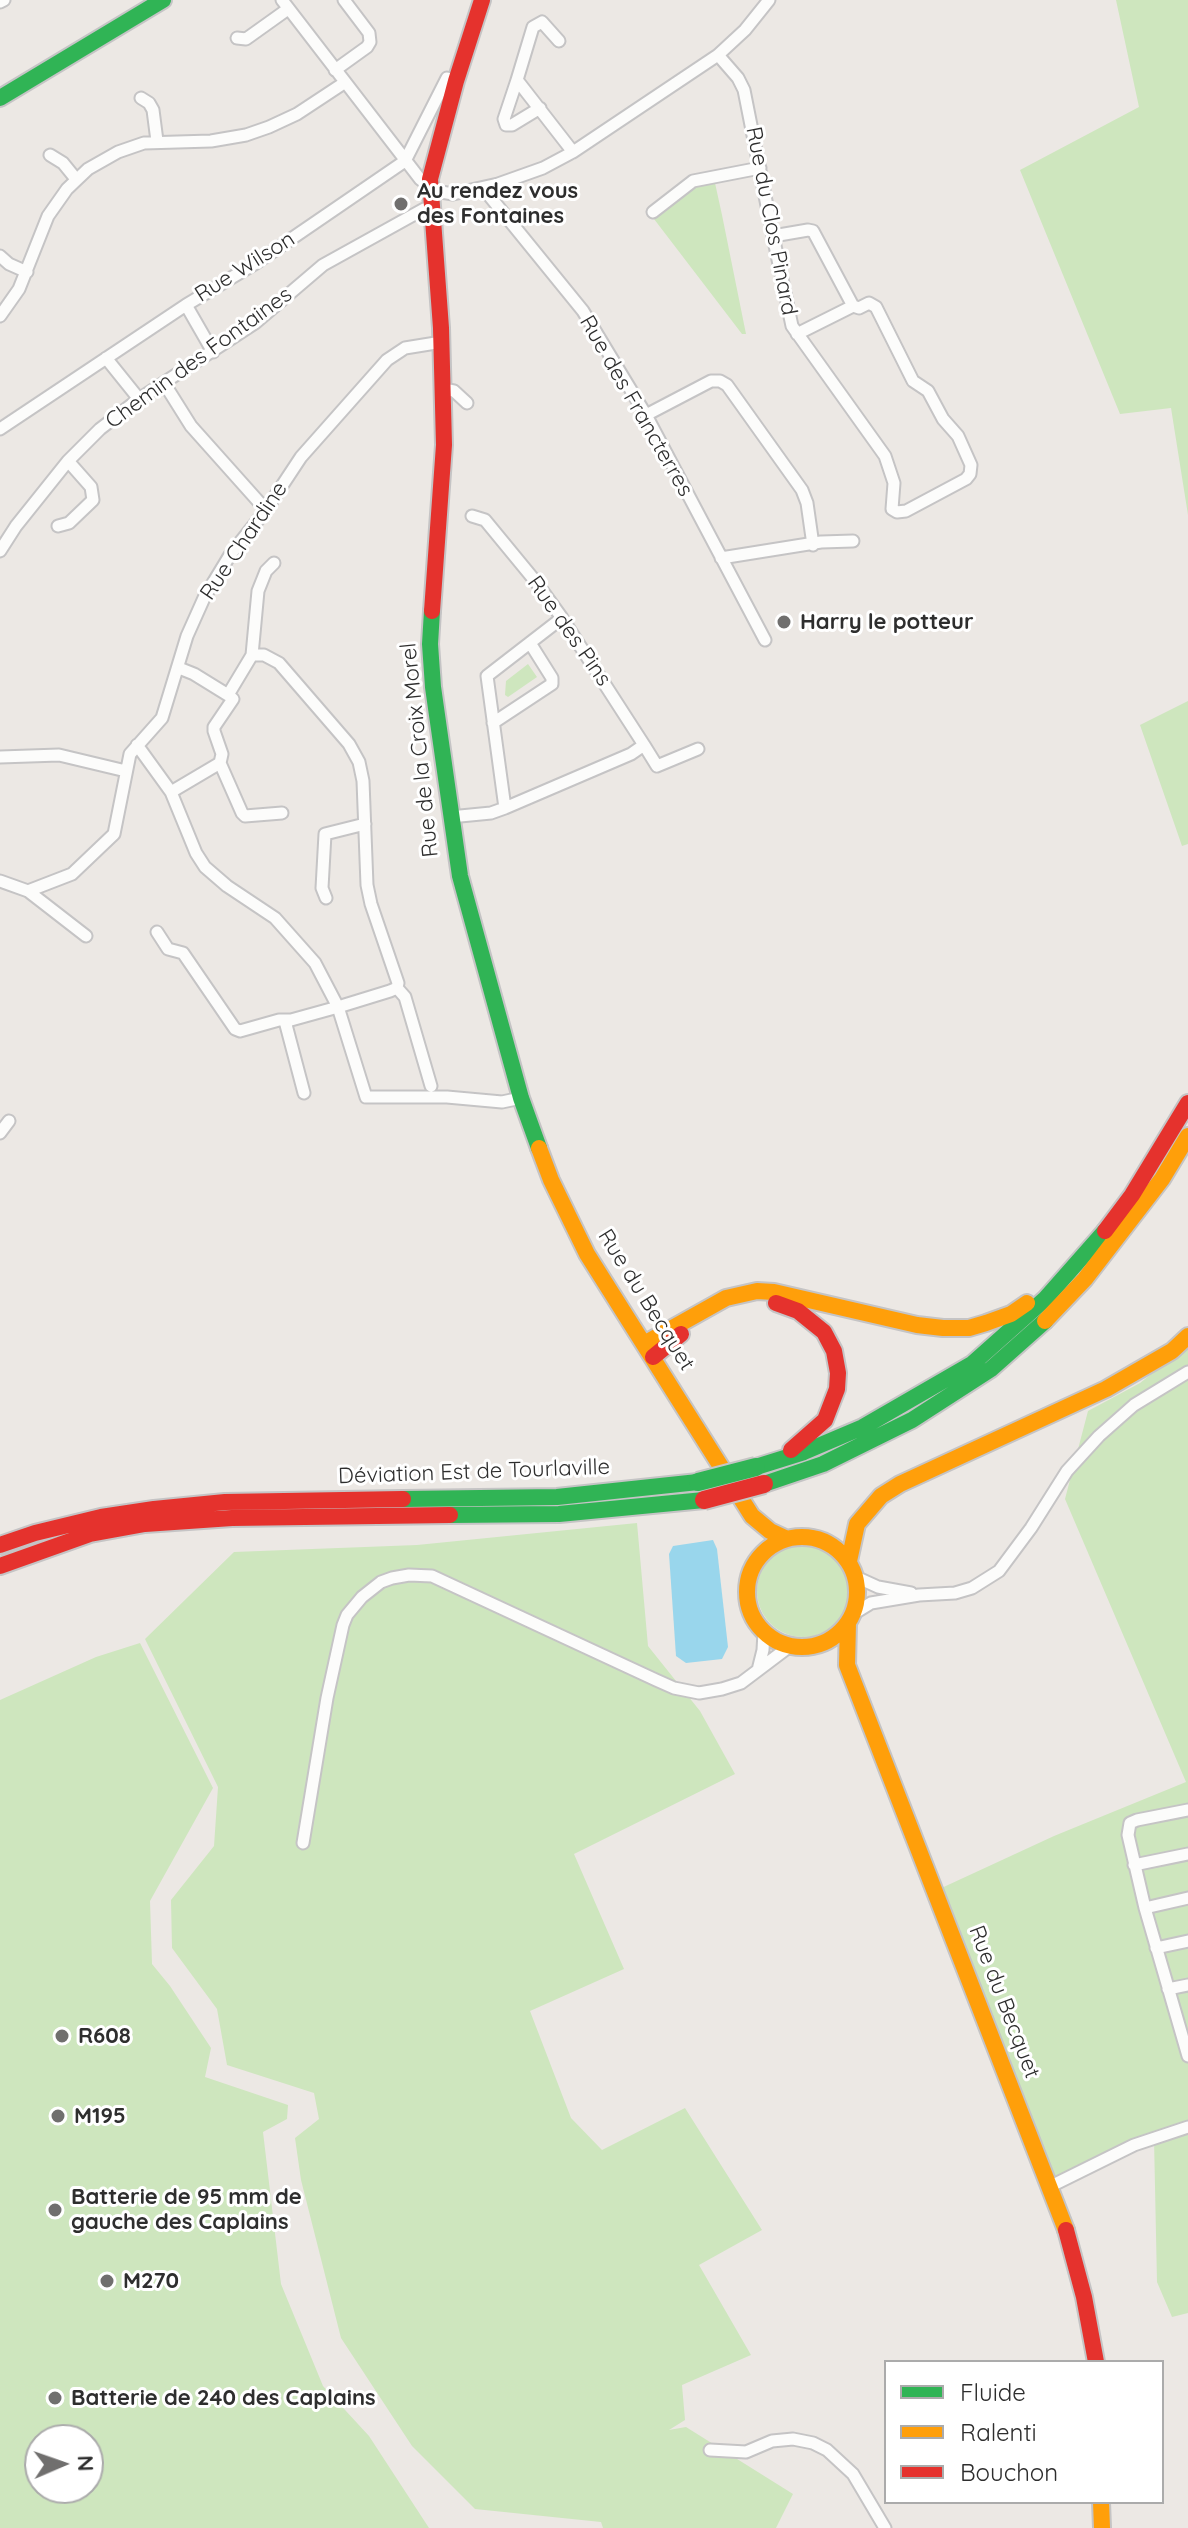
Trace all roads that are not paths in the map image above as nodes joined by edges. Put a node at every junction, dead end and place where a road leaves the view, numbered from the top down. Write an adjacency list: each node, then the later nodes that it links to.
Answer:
1 (163, 0): 13 (main road)
2 (344, 0): 9 (street)
3 (482, 0): 11 (main road, Rue de la Croix Morel)
4 (769, 0): 8 (street)
5 (285, 4): 6 (street); 9 (street)
6 (237, 38)
7 (559, 41): 10 (street)
8 (718, 55): 17 (street); 20 (street, Rue du Clos Pinard)
9 (335, 70): 12 (street)
10 (517, 80): 15 (street); 15 (street)
11 (456, 81): 19 (street, Rue Wilson); 22 (main road, Rue de la Croix Morel)
12 (344, 83): 16 (street); 19 (street)
13 (0, 98)
14 (141, 98): 16 (street)
15 (540, 108): 17 (street)
16 (157, 141): 21 (street)
17 (573, 152): 23 (street)
18 (50, 155): 21 (street)
19 (405, 161): 22 (street); 29 (street, Rue Wilson)
20 (760, 168): 25 (street); 26 (street, Rue du Clos Pinard)
21 (76, 179): 28 (street)
22 (431, 188): 23 (street); 24 (main road, Rue de la Croix Morel)
23 (483, 188): 40 (street, Rue des Francterres)
24 (433, 209): 33 (main road, Rue de la Croix Morel); 34 (street, Chemin des Fontaines)
25 (653, 212)
26 (773, 236): 30 (street); 32 (street, Rue du Clos Pinard)
27 (0, 256): 28 (street)
28 (27, 272): 31 (street)
29 (186, 305): 34 (street); 35 (street, Rue Wilson)
30 (853, 306): 32 (street); 32 (street, Rue du Clos Pinard)
31 (0, 316)
32 (797, 334)
33 (442, 342): 37 (main road, Rue de la Croix Morel); 43 (street, Rue Chardine)
34 (213, 352): 36 (street, Chemin des Fontaines)
35 (106, 358): 38 (street); 41 (street, Rue Wilson)
36 (164, 383): 38 (street, Chemin des Fontaines); 43 (street)
37 (443, 389): 39 (street); 67 (main road, Rue de la Croix Morel)
38 (139, 399): 42 (street, Chemin des Fontaines)
39 (467, 403)
40 (646, 415): 47 (street); 49 (street, Rue des Francterres)
41 (0, 429)
42 (68, 461): 45 (street); 48 (street, Chemin des Fontaines)
43 (266, 510): 55 (street, Rue Chardine)
44 (472, 516): 51 (street, Rue des Pins)
45 (58, 526)
46 (853, 541): 47 (street)
47 (813, 545): 49 (street)
48 (0, 551)
49 (721, 558): 52 (street, Rue des Francterres)
50 (274, 563): 54 (street)
51 (562, 618): 53 (street); 59 (street, Rue des Pins)
52 (765, 640)
53 (530, 643): 57 (street); 57 (street)
54 (252, 655): 56 (street); 68 (street)
55 (179, 668): 56 (street); 58 (street, Rue Chardine)
56 (228, 695): 62 (street)
57 (493, 723): 65 (street)
58 (137, 745): 63 (street, Rue Chardine); 64 (street)
59 (644, 745): 60 (street); 65 (street)
60 (698, 749)
61 (0, 757): 63 (street)
62 (220, 763): 64 (street); 66 (street)
63 (126, 771): 70 (street, Rue Chardine)
64 (171, 792): 75 (street)
65 (505, 808): 67 (street)
66 (282, 813)
67 (450, 817): 79 (main road, Rue de la Croix Morel)
68 (365, 824): 71 (street); 74 (street)
69 (0, 881): 70 (street)
70 (28, 891): 73 (street)
71 (326, 898)
72 (157, 932): 76 (street)
73 (86, 936)
74 (397, 988): 75 (street); 77 (street)
75 (338, 1007): 76 (street); 79 (street)
76 (285, 1021): 78 (street)
77 (431, 1086)
78 (304, 1093)
79 (521, 1098): 86 (main road, Rue du Becquet)
80 (1188, 1103): 84 (main road, Déviation Est de Tourlaville)
81 (9, 1121): 82 (street)
82 (0, 1133)
83 (1188, 1136): 89 (main road, Déviation Est de Tourlaville)
84 (1070, 1273): 86 (main road); 88 (main road, Déviation Est de Tourlaville)
85 (1188, 1336): 95 (main road)
86 (648, 1350): 88 (main road); 90 (main road, Rue du Becquet)
87 (1188, 1372): 96 (street)
88 (776, 1461): 89 (main road, Déviation Est de Tourlaville)
89 (760, 1476): 92 (main road, Déviation Est de Tourlaville, bridge); 94 (main road, Déviation Est de Tourlaville, bridge)
90 (752, 1516): 91 (main road, Rue du Becquet); 93 (main road, Rue du Becquet)
91 (785, 1538): 93 (main road); 95 (main road)
92 (0, 1545)
93 (758, 1558): 98 (main road)
94 (0, 1566)
95 (852, 1569): 96 (street); 97 (main road)
96 (919, 1595): 97 (street)
97 (851, 1618): 99 (main road); 101 (main road, Rue du Becquet)
98 (764, 1632): 100 (main road); 102 (street)
99 (819, 1644): 100 (main road); 101 (main road)
100 (790, 1646): 102 (street)
101 (847, 1665): 116 (main road, Rue du Becquet)
102 (757, 1671): 104 (street)
103 (1188, 1810): 106 (street)
104 (303, 1843)
105 (1188, 1854): 106 (street)
106 (1134, 1865): 108 (street)
107 (1188, 1898): 108 (street)
108 (1145, 1908): 110 (street)
109 (1188, 1941): 110 (street)
110 (1156, 1948): 112 (street)
111 (1188, 1985): 112 (street)
112 (1168, 1989): 113 (street)
113 (1184, 2033): 114 (street)
114 (1188, 2056)
115 (1188, 2127): 116 (street)
116 (1049, 2187): 117 (main road, Rue du Becquet)
117 (1096, 2360)
118 (710, 2450): 120 (street)
119 (1101, 2504): 121 (main road)
120 (885, 2528)
121 (1102, 2528)

